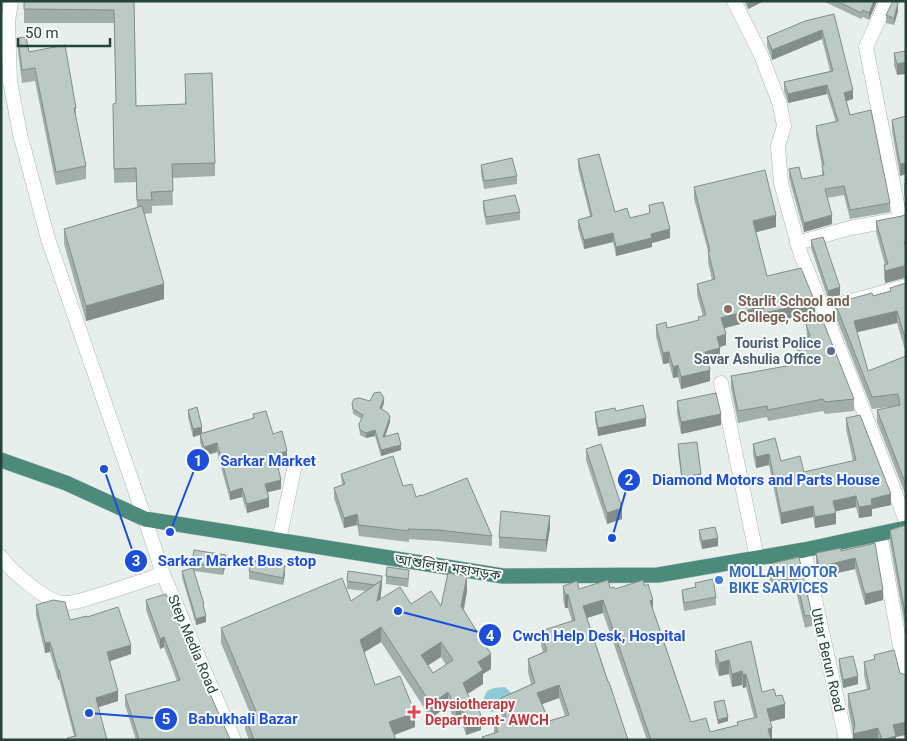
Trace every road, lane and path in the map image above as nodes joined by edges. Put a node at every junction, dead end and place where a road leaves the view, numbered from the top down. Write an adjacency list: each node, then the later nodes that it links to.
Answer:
1 (11, 1): 10 (street, Step Media Road)
2 (734, 1): 4 (street)
3 (888, 1): 4 (street)
4 (797, 243): 6 (street)
5 (906, 286): 6 (street)
6 (823, 310): 11 (street)
7 (720, 383): 17 (street)
8 (1, 460): 10 (highway, আশুলিয়া মহাসড়ক)
9 (295, 465): 14 (street)
10 (145, 518): 14 (highway, আশুলিয়া মহাসড়ক); 18 (street, Step Media Road)
11 (906, 521)
12 (906, 528): 13 (highway, আশুলিয়া মহাসড়ক)
13 (880, 534): 15 (highway, আশুলিয়া মহাসড়ক); 19 (street)
14 (279, 540): 17 (highway, আশুলিয়া মহাসড়ক)
15 (804, 550): 17 (highway, আশুলিয়া মহাসড়ক); 21 (street, Uttar Berun Road)
16 (1, 557): 18 (street)
17 (757, 558)
18 (163, 574): 20 (street, Step Media Road)
19 (906, 680)
20 (234, 740)
21 (846, 740)

